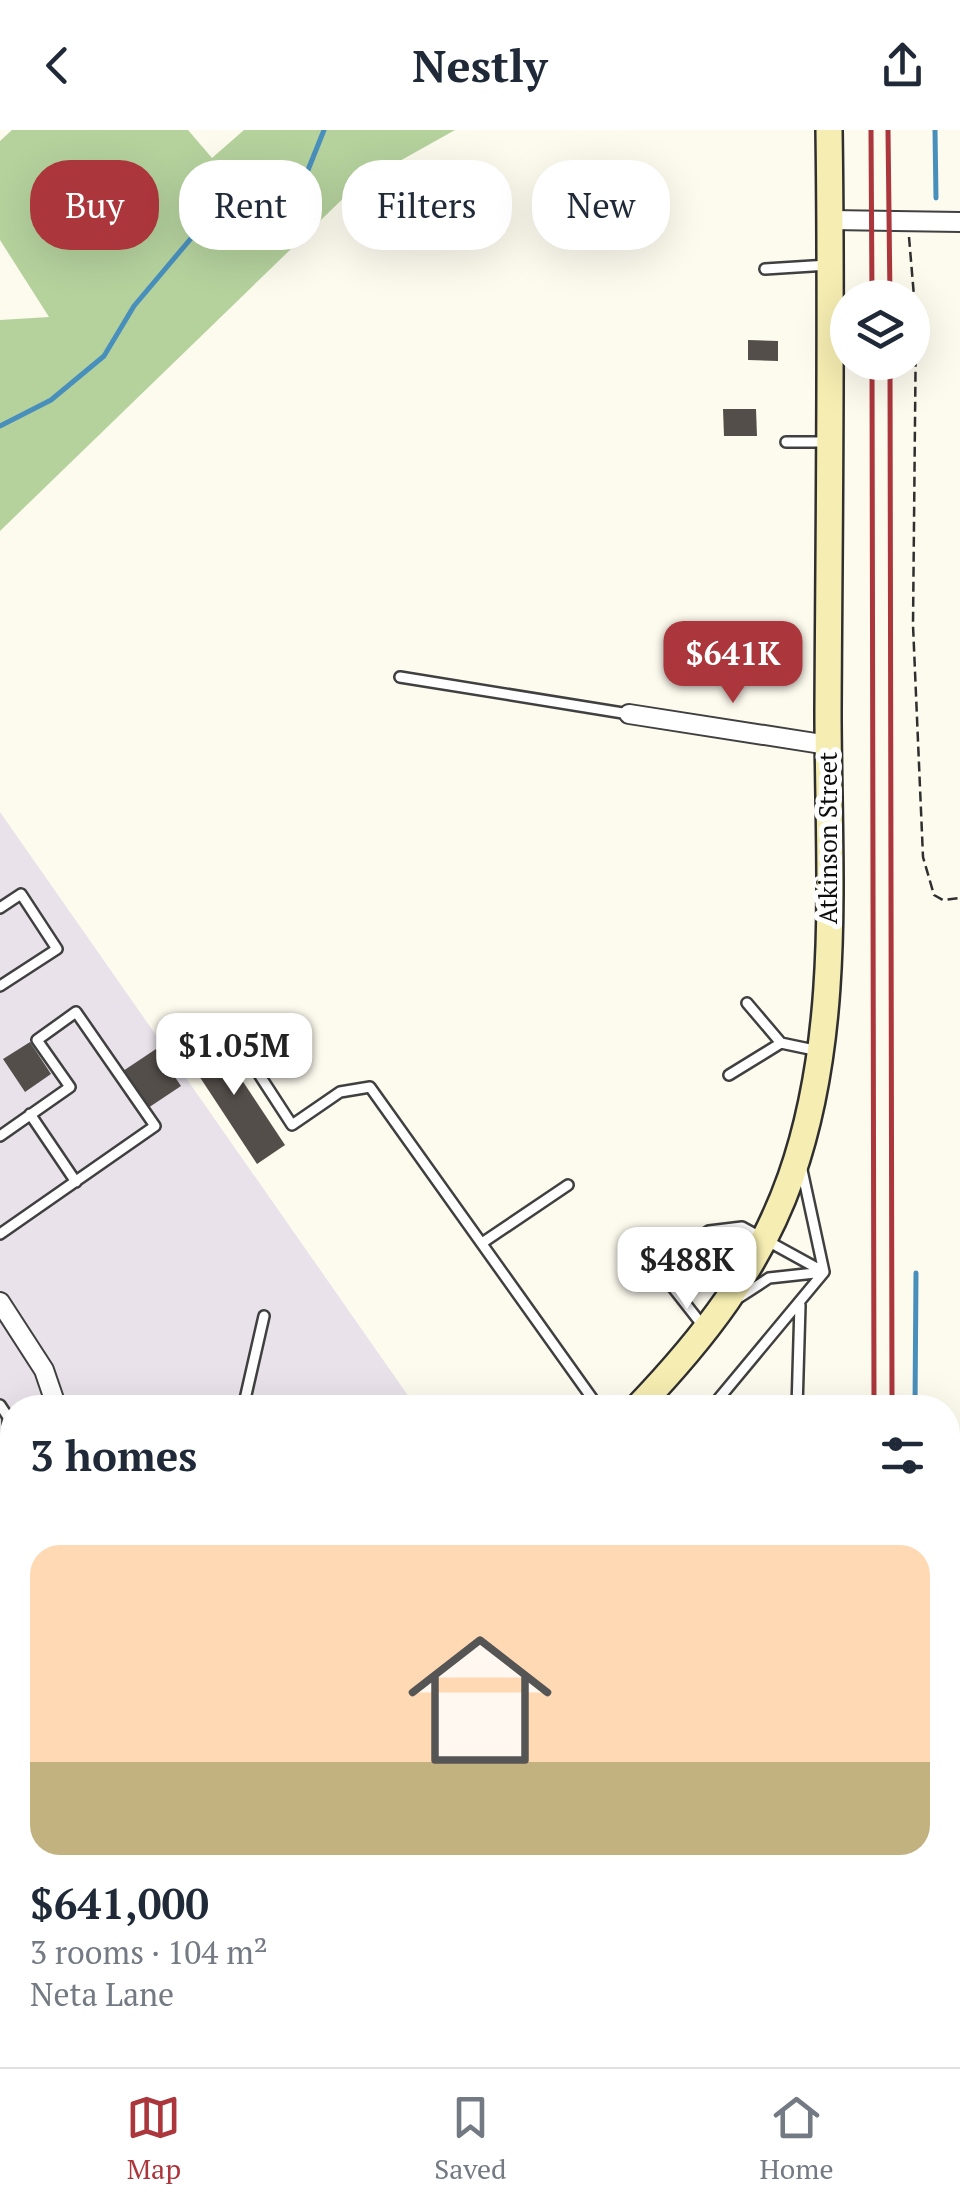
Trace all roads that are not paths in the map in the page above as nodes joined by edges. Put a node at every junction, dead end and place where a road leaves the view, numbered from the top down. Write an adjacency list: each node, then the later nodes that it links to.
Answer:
1 (829, 130): 2 (main road, Atkinson Street)
2 (830, 220): 3 (street); 4 (main road, Atkinson Street)
3 (960, 222)
4 (830, 265): 5 (lane); 7 (main road, Atkinson Street)
5 (766, 269)
6 (786, 442): 7 (lane)
7 (830, 442): 10 (main road, Atkinson Street)
8 (400, 678): 9 (lane)
9 (630, 714): 10 (street)
10 (828, 745): 16 (main road, Atkinson Street)
11 (0, 908): 12 (lane)
12 (0, 986)
13 (748, 1003): 15 (lane)
14 (226, 1022): 25 (lane)
15 (782, 1043): 16 (lane); 17 (lane)
16 (821, 1052): 20 (main road, Atkinson Street)
17 (729, 1076)
18 (30, 1114): 19 (lane); 21 (lane); 21 (lane)
19 (0, 1136)
20 (799, 1152): 24 (main road, Atkinson Street); 26 (lane)
21 (76, 1182): 23 (lane)
22 (568, 1185): 25 (lane)
23 (0, 1234)
24 (766, 1238): 26 (lane); 29 (main road, Atkinson Street); 31 (lane)
25 (482, 1244): 34 (lane)
26 (824, 1272): 28 (lane); 29 (lane)
27 (0, 1302): 32 (street)
28 (800, 1304): 36 (lane); 37 (lane)
29 (725, 1307): 31 (main road, Atkinson Street)
30 (264, 1316): 33 (lane)
31 (706, 1331): 35 (main road, Atkinson Street)
32 (52, 1395)
33 (246, 1395)
34 (590, 1395)
35 (649, 1395)
36 (722, 1395)
37 (797, 1395)

